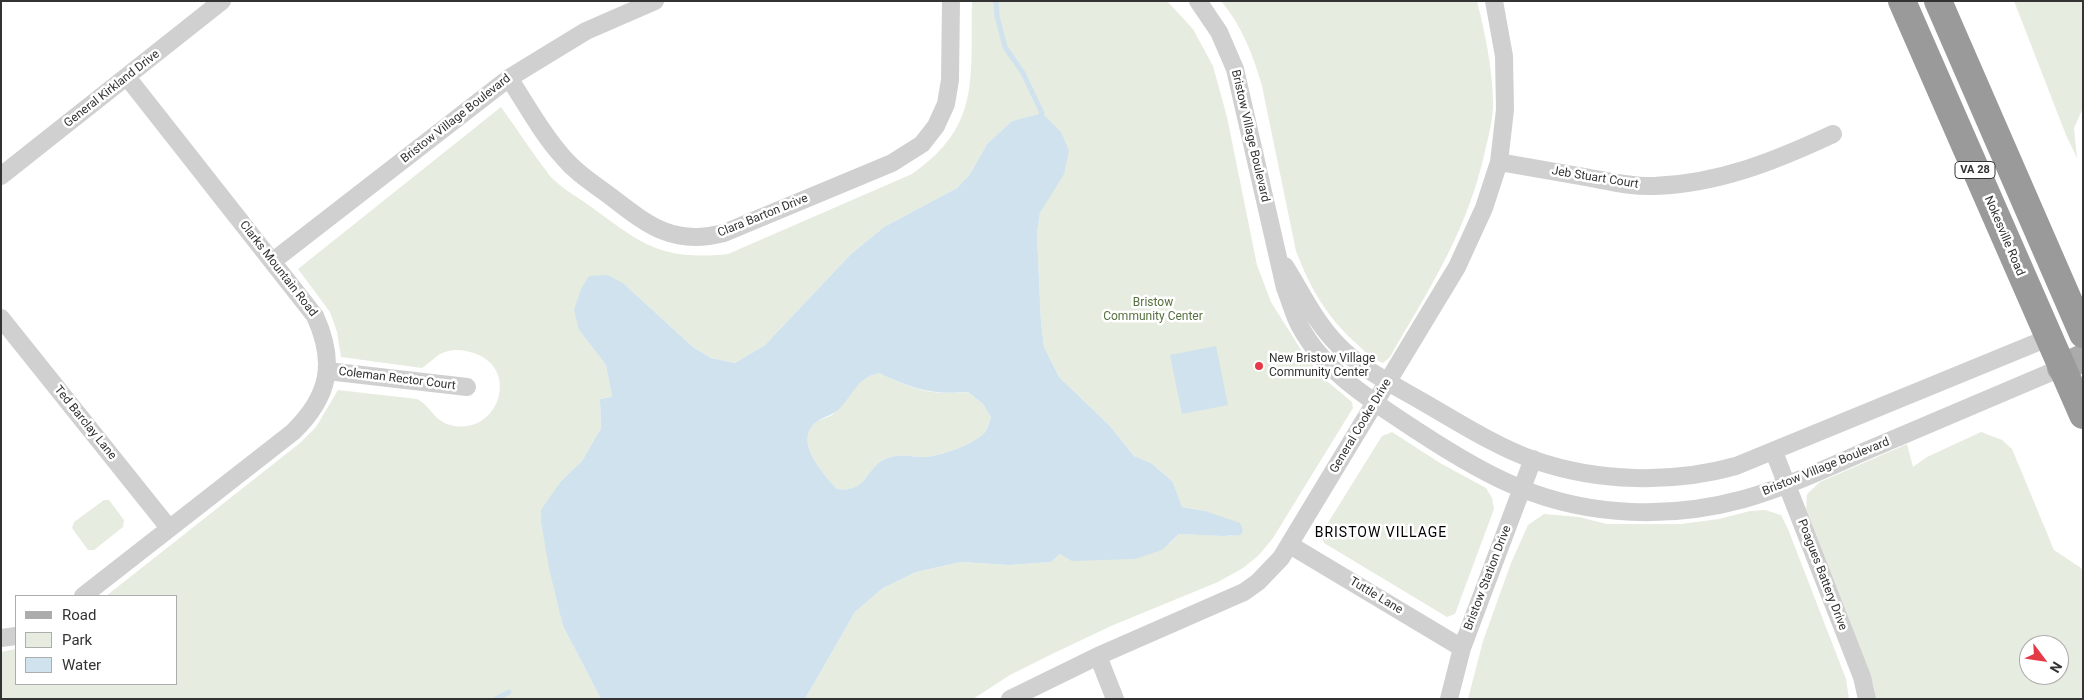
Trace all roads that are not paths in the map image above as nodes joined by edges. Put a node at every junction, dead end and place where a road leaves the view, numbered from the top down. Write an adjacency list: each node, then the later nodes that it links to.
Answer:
1 (222, 1): 8 (street, General Kirkland Drive)
2 (655, 1): 9 (street, Bristow Village Boulevard)
3 (951, 1): 9 (street, Clara Barton Drive)
4 (1198, 1): 13 (street, Bristow Village Boulevard)
5 (1494, 1): 11 (street, General Cooke Drive)
6 (1902, 1): 17 (highway, Nokesville Road / VA 28)
7 (1938, 1): 16 (highway, VA 28)
8 (127, 77): 12 (street, General Kirkland Drive); 14 (street, Clarks Mountain Road)
9 (509, 78): 14 (street, Bristow Village Boulevard)
10 (1833, 134): 11 (street, Jeb Stuart Court)
11 (1499, 162): 20 (street, General Cooke Drive)
12 (1, 176)
13 (1275, 248): 20 (street, Bristow Village Boulevard); 22 (street, Bristow Village Boulevard)
14 (273, 261): 19 (street, Clarks Mountain Road)
15 (1, 318): 28 (street, Ted Barclay Lane)
16 (2081, 327): 17 (main road)
17 (2048, 338): 18 (highway, Nokesville Road / VA 28); 24 (street, Bristow Village Boulevard)
18 (2072, 363): 23 (highway, Nokesville Road / VA 28); 26 (street, Bristow Village Boulevard)
19 (327, 371): 21 (street, Coleman Rector Court); 28 (street, Clarks Mountain Road)
20 (1388, 381): 22 (street, General Cooke Drive); 25 (street, Bristow Village Boulevard)
21 (467, 387)
22 (1375, 403): 27 (street, Bristow Village Boulevard); 29 (street, General Cooke Drive)
23 (2083, 415)
24 (1774, 452): 25 (street, Bristow Village Boulevard); 26 (street, Poagues Battery Drive)
25 (1533, 459): 27 (street, Bristow Station Drive)
26 (1787, 485): 27 (street, Bristow Village Boulevard); 38 (street, Poagues Battery Drive)
27 (1521, 489): 33 (street, Bristow Station Drive)
28 (169, 528): 30 (street, Clarks Mountain Road)
29 (1290, 545): 33 (street, Tuttle Lane); 34 (street, General Cooke Drive)
30 (84, 595)
31 (15, 636): 32 (street)
32 (1, 638)
33 (1462, 648): 37 (street, Bristow Station Drive)
34 (1098, 656): 35 (street, General Cooke Drive); 36 (street)
35 (1010, 699)
36 (1115, 699)
37 (1449, 699)
38 (1867, 699)

